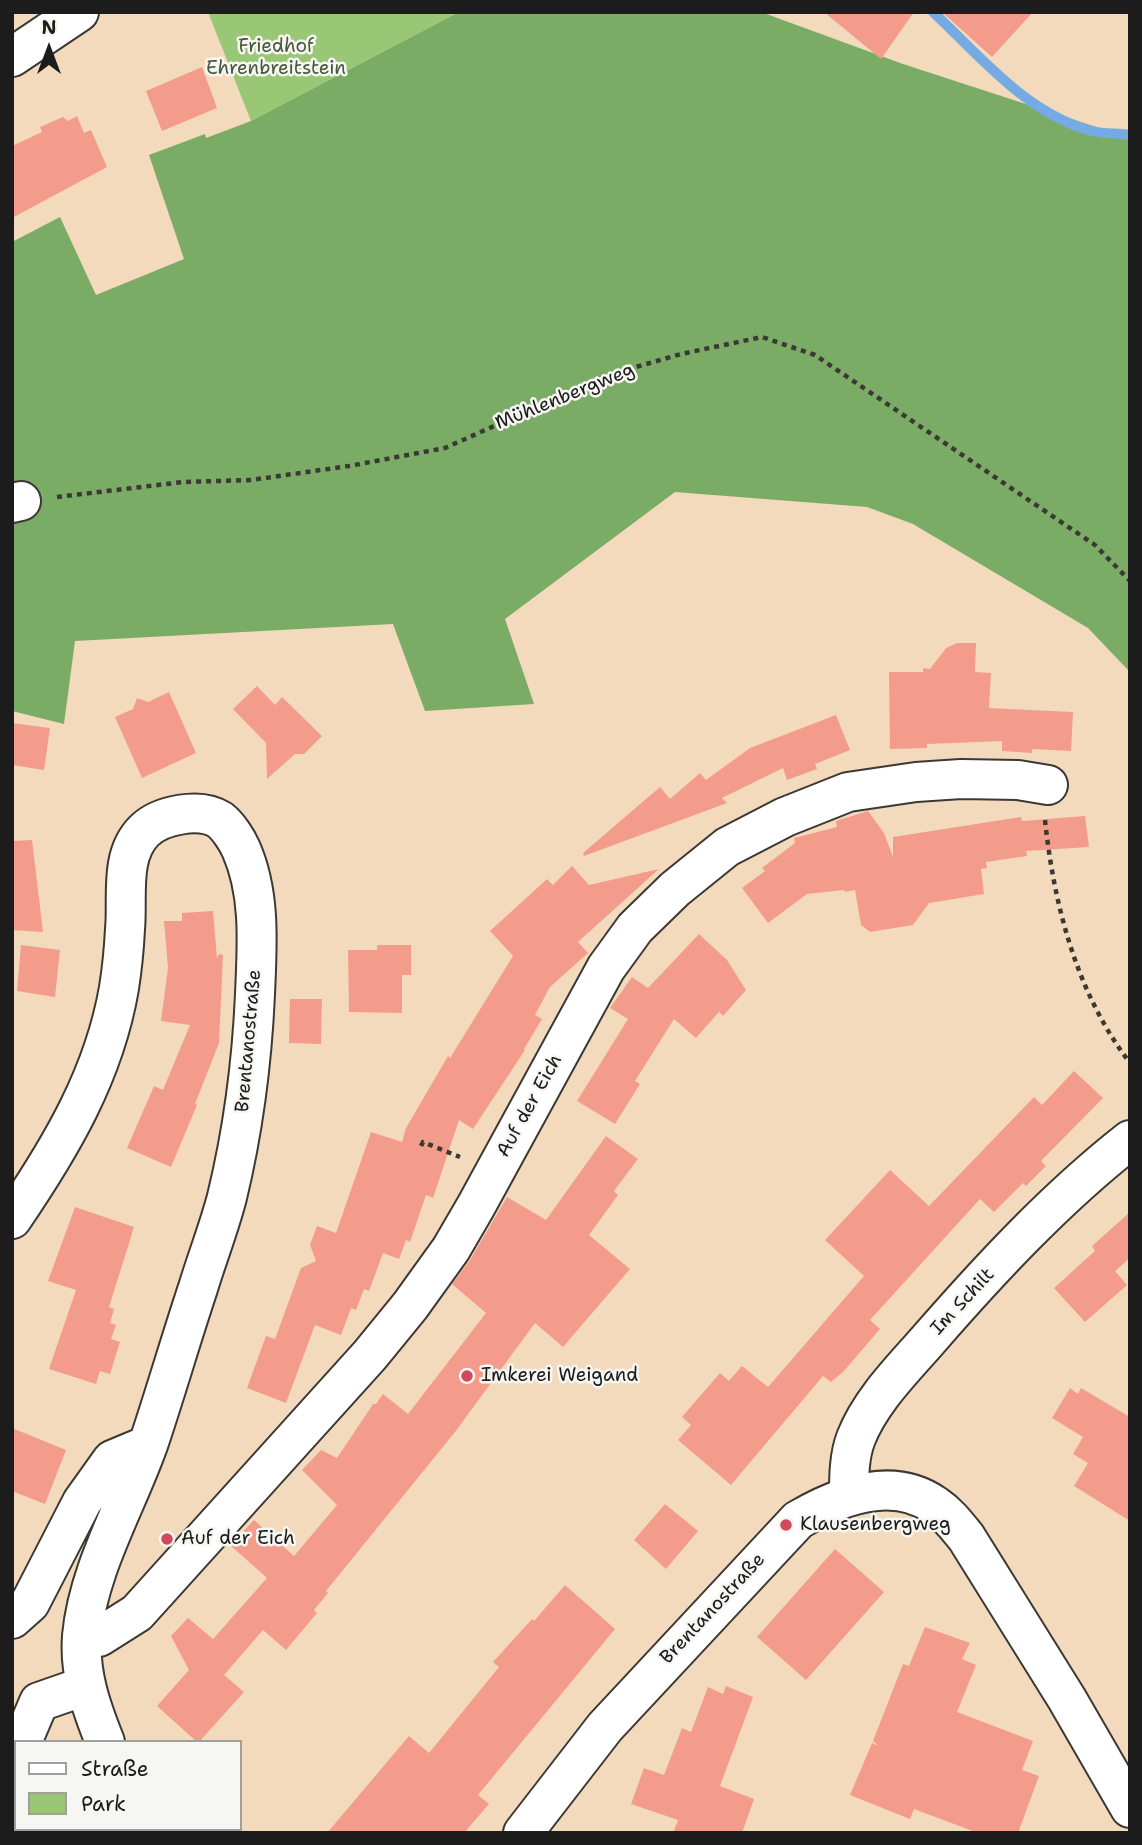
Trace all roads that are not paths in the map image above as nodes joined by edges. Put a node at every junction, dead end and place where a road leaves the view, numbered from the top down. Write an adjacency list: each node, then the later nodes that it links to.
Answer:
1 (79, 12): 2 (street)
2 (12, 57)
3 (1048, 785): 9 (street, Auf der Eich)
4 (1130, 1140): 7 (street, Im Schilt)
5 (12, 1219): 6 (street, Brentanostraße)
6 (148, 1445): 8 (street); 9 (street, Brentanostraße)
7 (849, 1496): 13 (street, Brentanostraße); 14 (street, Brentanostraße)
8 (12, 1619)
9 (82, 1639): 10 (street, Brentanostraße)
10 (85, 1686): 11 (street); 12 (street, Brentanostraße)
11 (23, 1740)
12 (104, 1740)
13 (1130, 1808)
14 (523, 1833)

